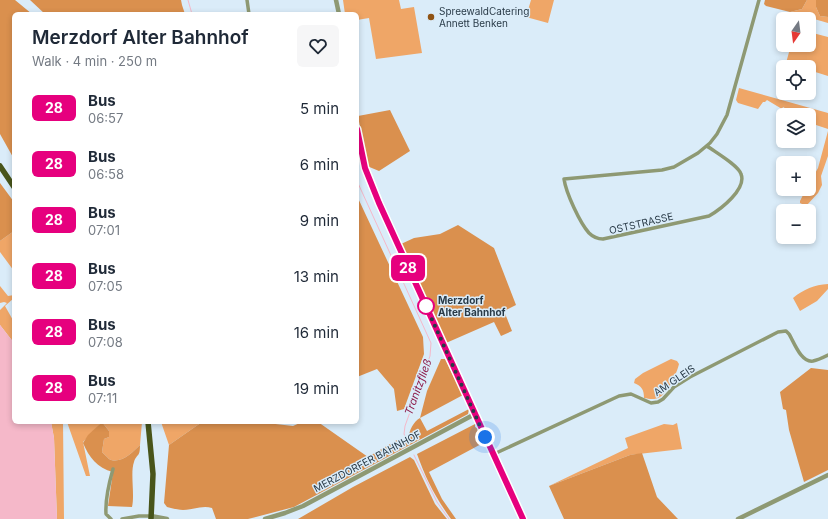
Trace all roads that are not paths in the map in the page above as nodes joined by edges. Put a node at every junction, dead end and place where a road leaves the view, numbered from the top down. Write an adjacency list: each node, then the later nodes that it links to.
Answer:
1 (247, 0): 4 (street)
2 (336, 0): 5 (street)
3 (759, 0): 7 (street, OSTSTRASSE)
4 (249, 12)
5 (339, 12)
6 (359, 139): 11 (street)
7 (707, 146): 7 (street, OSTSTRASSE)
8 (0, 166): 9 (main road)
9 (12, 184)
10 (828, 356): 13 (street, AM GLEIS)
11 (475, 414): 13 (street); 22 (street, MERZDORFER BAHNHOF)
12 (148, 424): 16 (main road)
13 (494, 454): 23 (street)
14 (113, 469): 18 (street)
15 (828, 475): 24 (street)
16 (151, 517): 17 (street); 21 (street)
17 (127, 518): 19 (street); 20 (street)
18 (111, 519)
19 (122, 519)
20 (133, 519)
21 (166, 519)
22 (265, 519)
23 (523, 519)
24 (738, 519)

